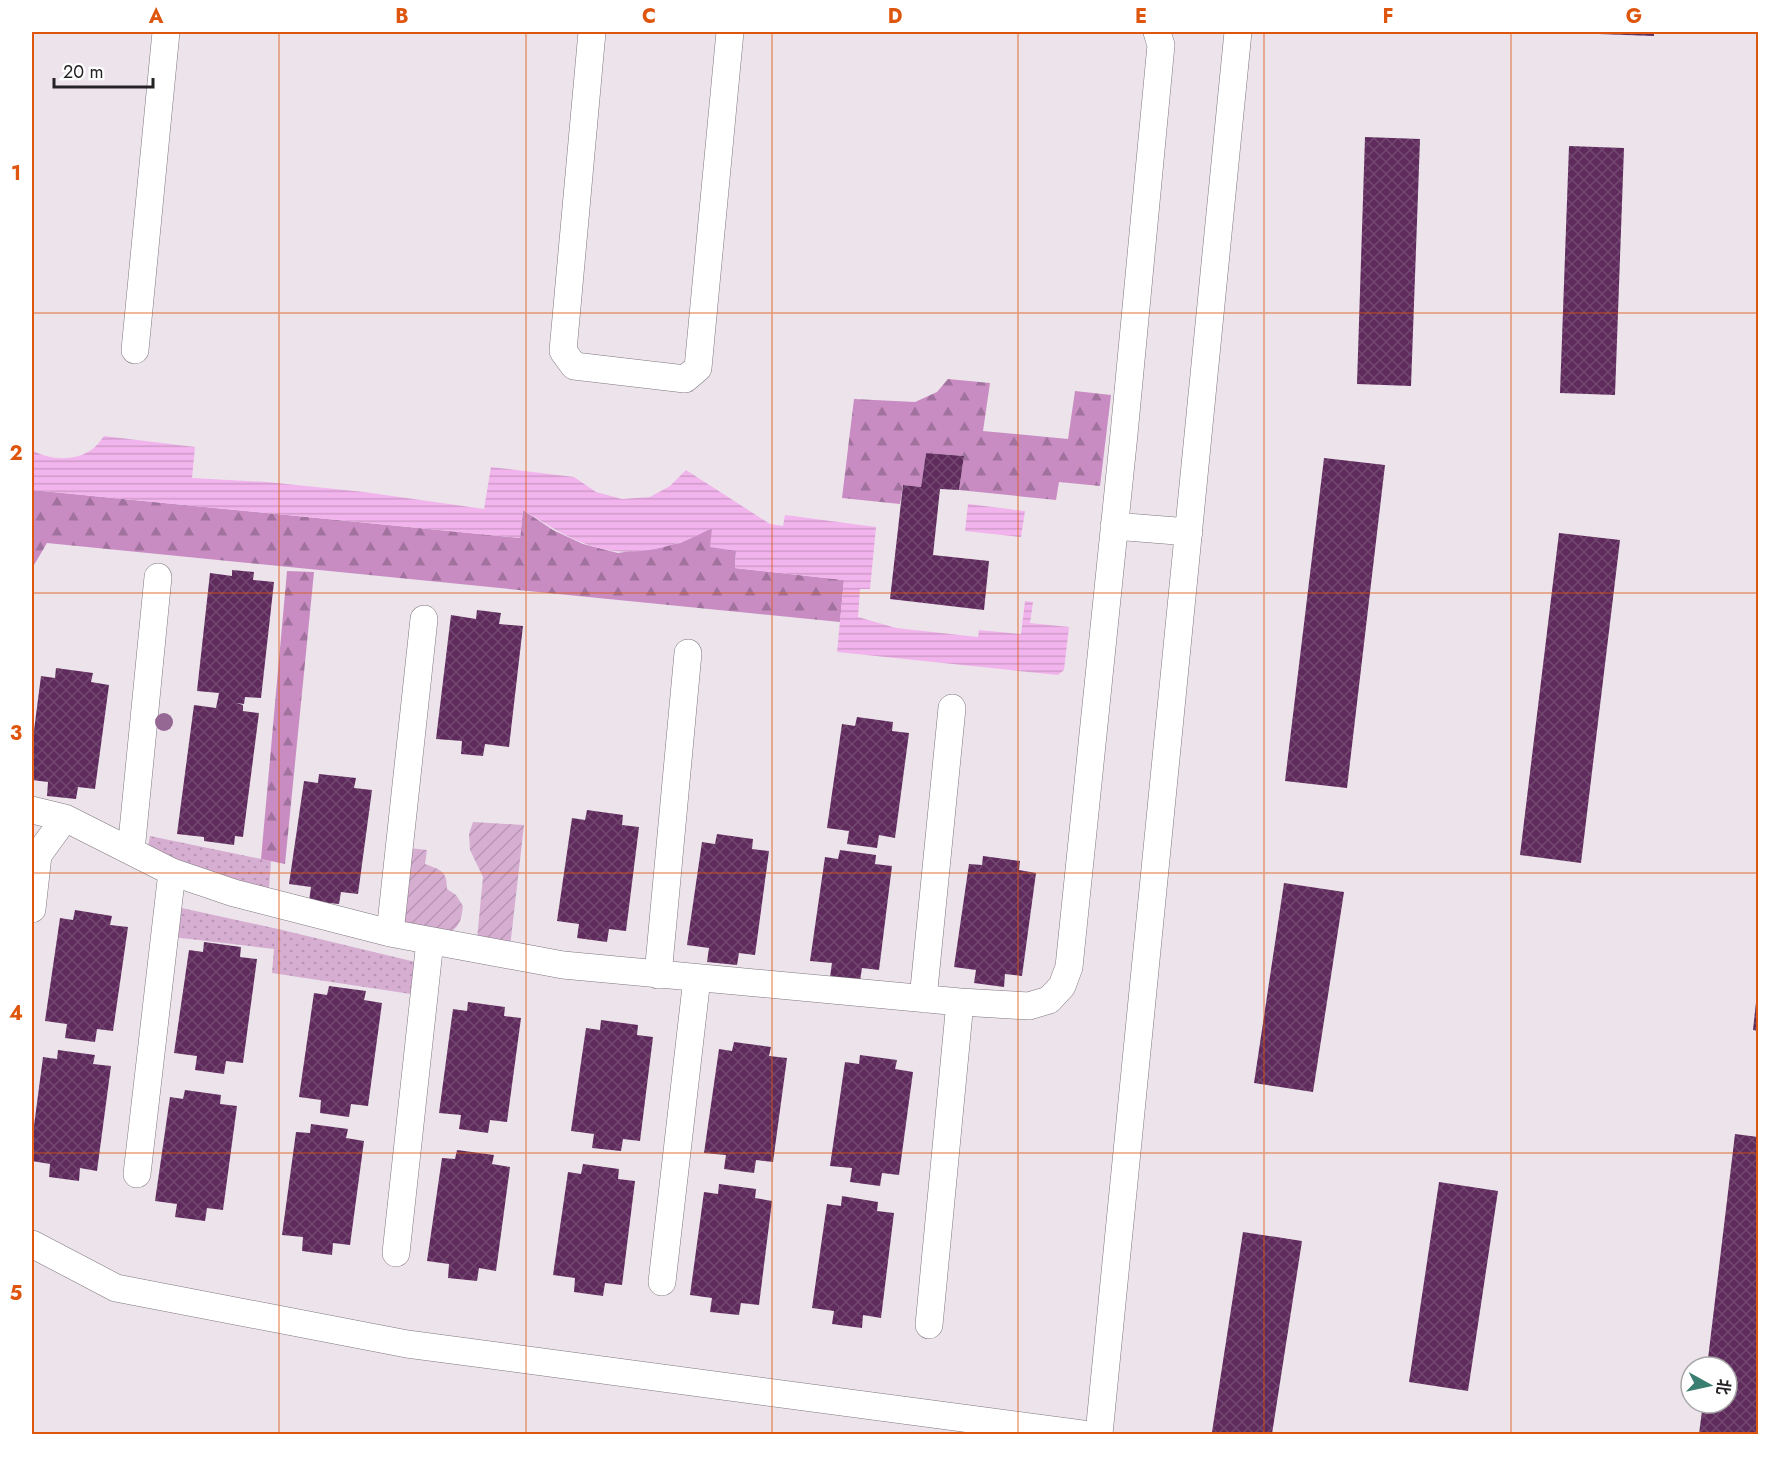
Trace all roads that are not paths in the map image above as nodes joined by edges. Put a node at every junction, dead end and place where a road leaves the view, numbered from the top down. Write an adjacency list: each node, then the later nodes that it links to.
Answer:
1 (166, 32): 6 (street)
2 (592, 32): 3 (street)
3 (730, 32)
4 (1157, 32): 7 (street)
5 (1238, 32): 8 (street)
6 (135, 350)
7 (1114, 526): 8 (street); 23 (street)
8 (1189, 532): 30 (street)
9 (158, 577): 15 (street)
10 (424, 619): 18 (street)
11 (688, 653): 20 (street)
12 (952, 708): 22 (street)
13 (32, 810): 14 (street)
14 (64, 818): 15 (street); 17 (street)
15 (130, 851): 16 (street)
16 (172, 872): 18 (street); 24 (street)
17 (32, 909)
18 (390, 933): 19 (street)
19 (430, 941): 20 (street); 26 (street)
20 (658, 975): 21 (street)
21 (697, 978): 22 (street); 27 (street)
22 (923, 999): 23 (street)
23 (960, 1002): 28 (street)
24 (137, 1174)
25 (32, 1244): 29 (street)
26 (396, 1253)
27 (662, 1282)
28 (929, 1325)
29 (1082, 1434)
30 (1099, 1434)

